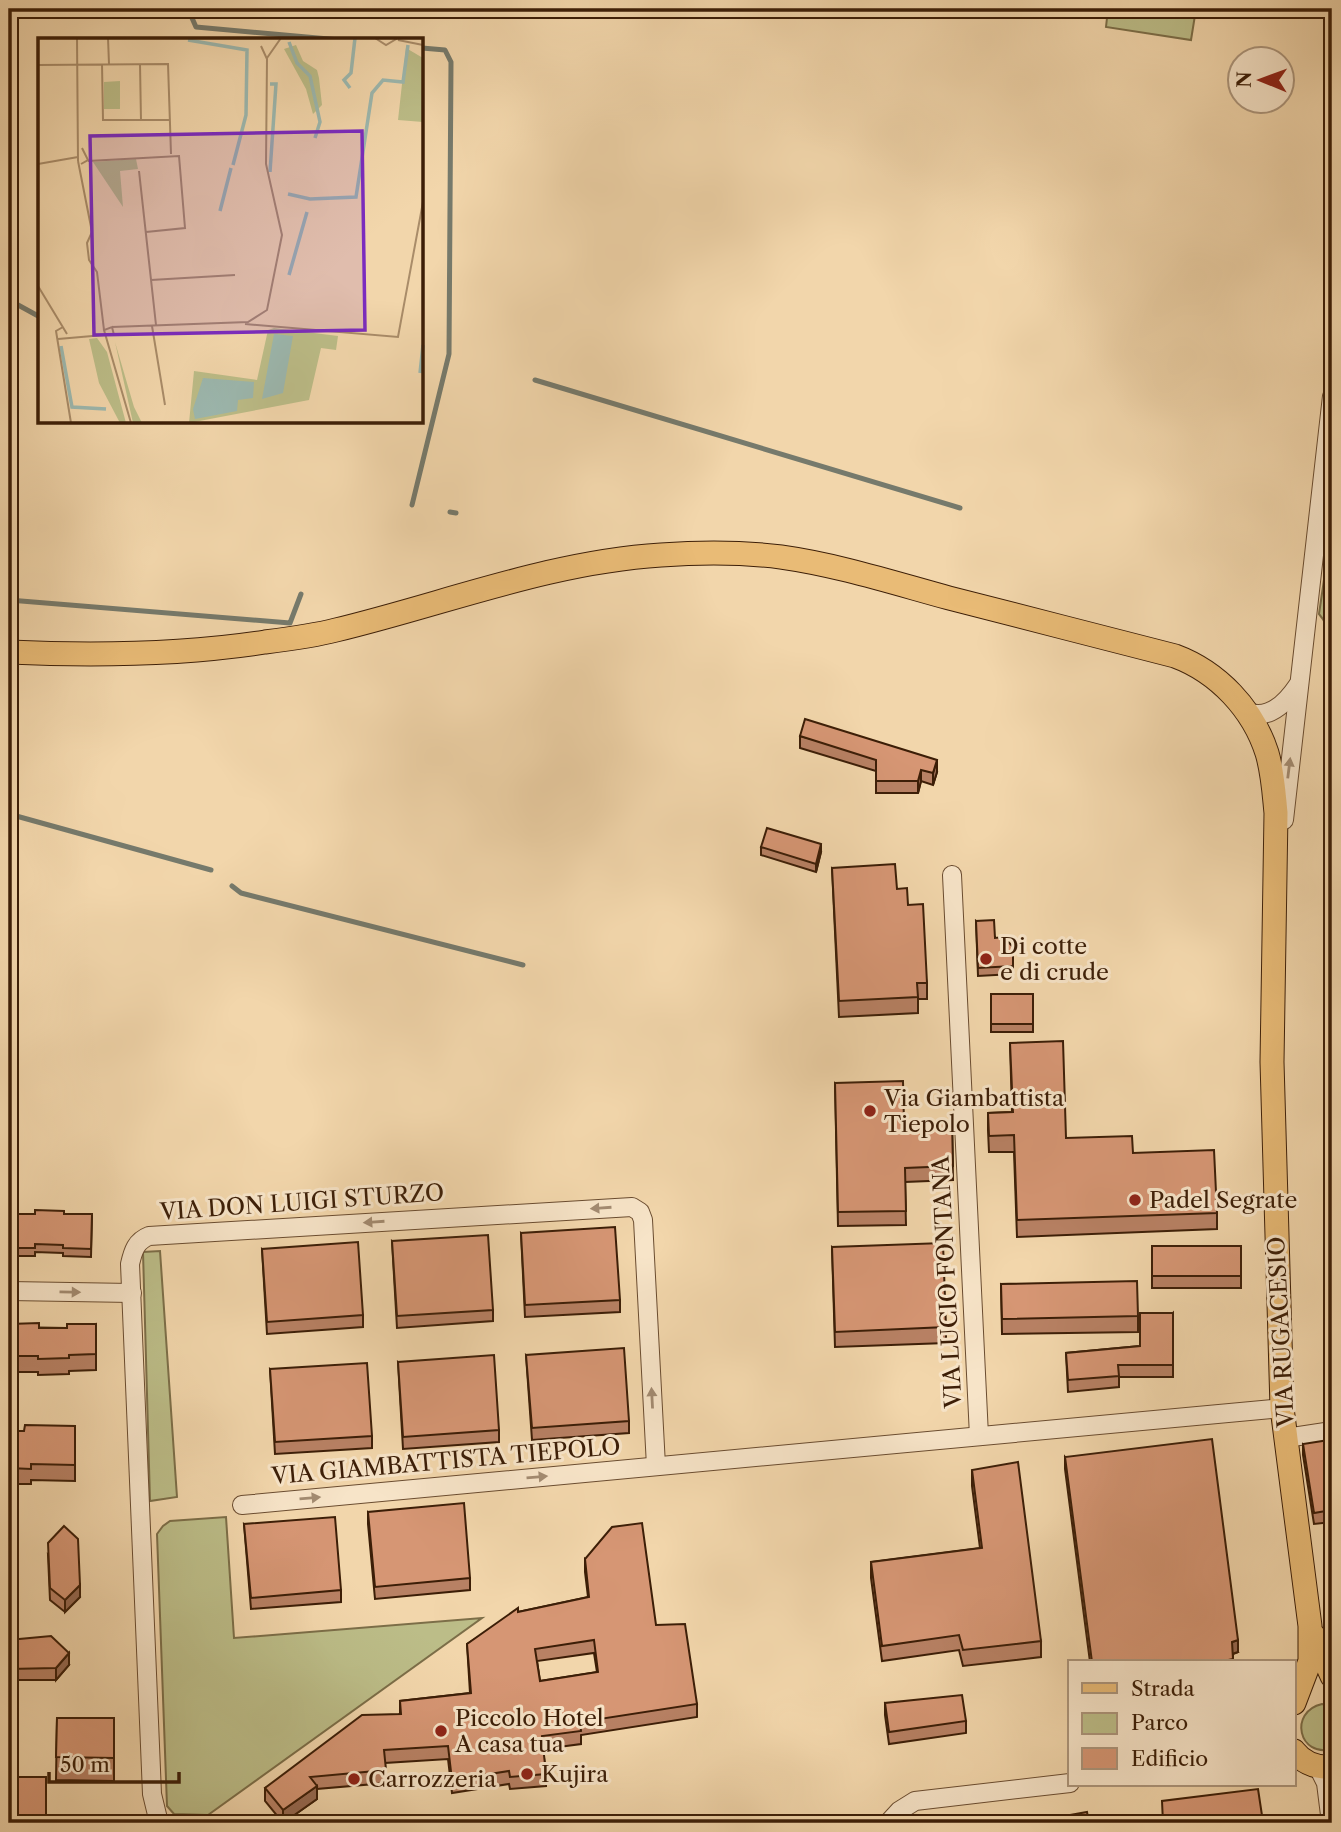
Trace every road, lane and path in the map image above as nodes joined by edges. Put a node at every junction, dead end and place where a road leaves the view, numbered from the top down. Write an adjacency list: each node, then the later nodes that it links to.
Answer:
1 (1332, 396): 3 (street)
2 (9, 652): 4 (main road, VIA RUGACESIO)
3 (1300, 675): 4 (street); 6 (street, one-way to 3)
4 (1254, 713): 6 (main road, VIA RUGACESIO)
5 (952, 874): 11 (street, VIA LUCIO FONTANA)
6 (1274, 909): 9 (main road, VIA RUGACESIO)
7 (9, 1292): 8 (street, one-way to 8)
8 (132, 1293): 13 (street, VIA DON LUIGI STURZO, one-way to 8); 22 (street, VIA DON LUIGI STURZO)
9 (1282, 1408): 11 (street, VIA GIAMBATTISTA TIEPOLO); 12 (main road, VIA RUGACESIO)
10 (1332, 1432): 12 (street)
11 (979, 1436): 13 (street, VIA GIAMBATTISTA TIEPOLO)
12 (1286, 1438): 15 (main road, VIA RUGACESIO)
13 (656, 1466): 14 (street, VIA GIAMBATTISTA TIEPOLO, one-way to 13)
14 (242, 1505)
15 (1310, 1626): 16 (main road, VIA RUGACESIO); 18 (main road, VIA RUGACESIO)
16 (1332, 1676)
17 (1332, 1689): 19 (main road)
18 (1296, 1698)
19 (1296, 1701)
20 (1309, 1762): 26 (street)
21 (1068, 1783): 25 (street)
22 (152, 1794): 23 (street, VIA DON LUIGI STURZO); 24 (street, VIA DON LUIGI STURZO)
23 (148, 1823)
24 (159, 1823)
25 (888, 1823)
26 (1331, 1823)

